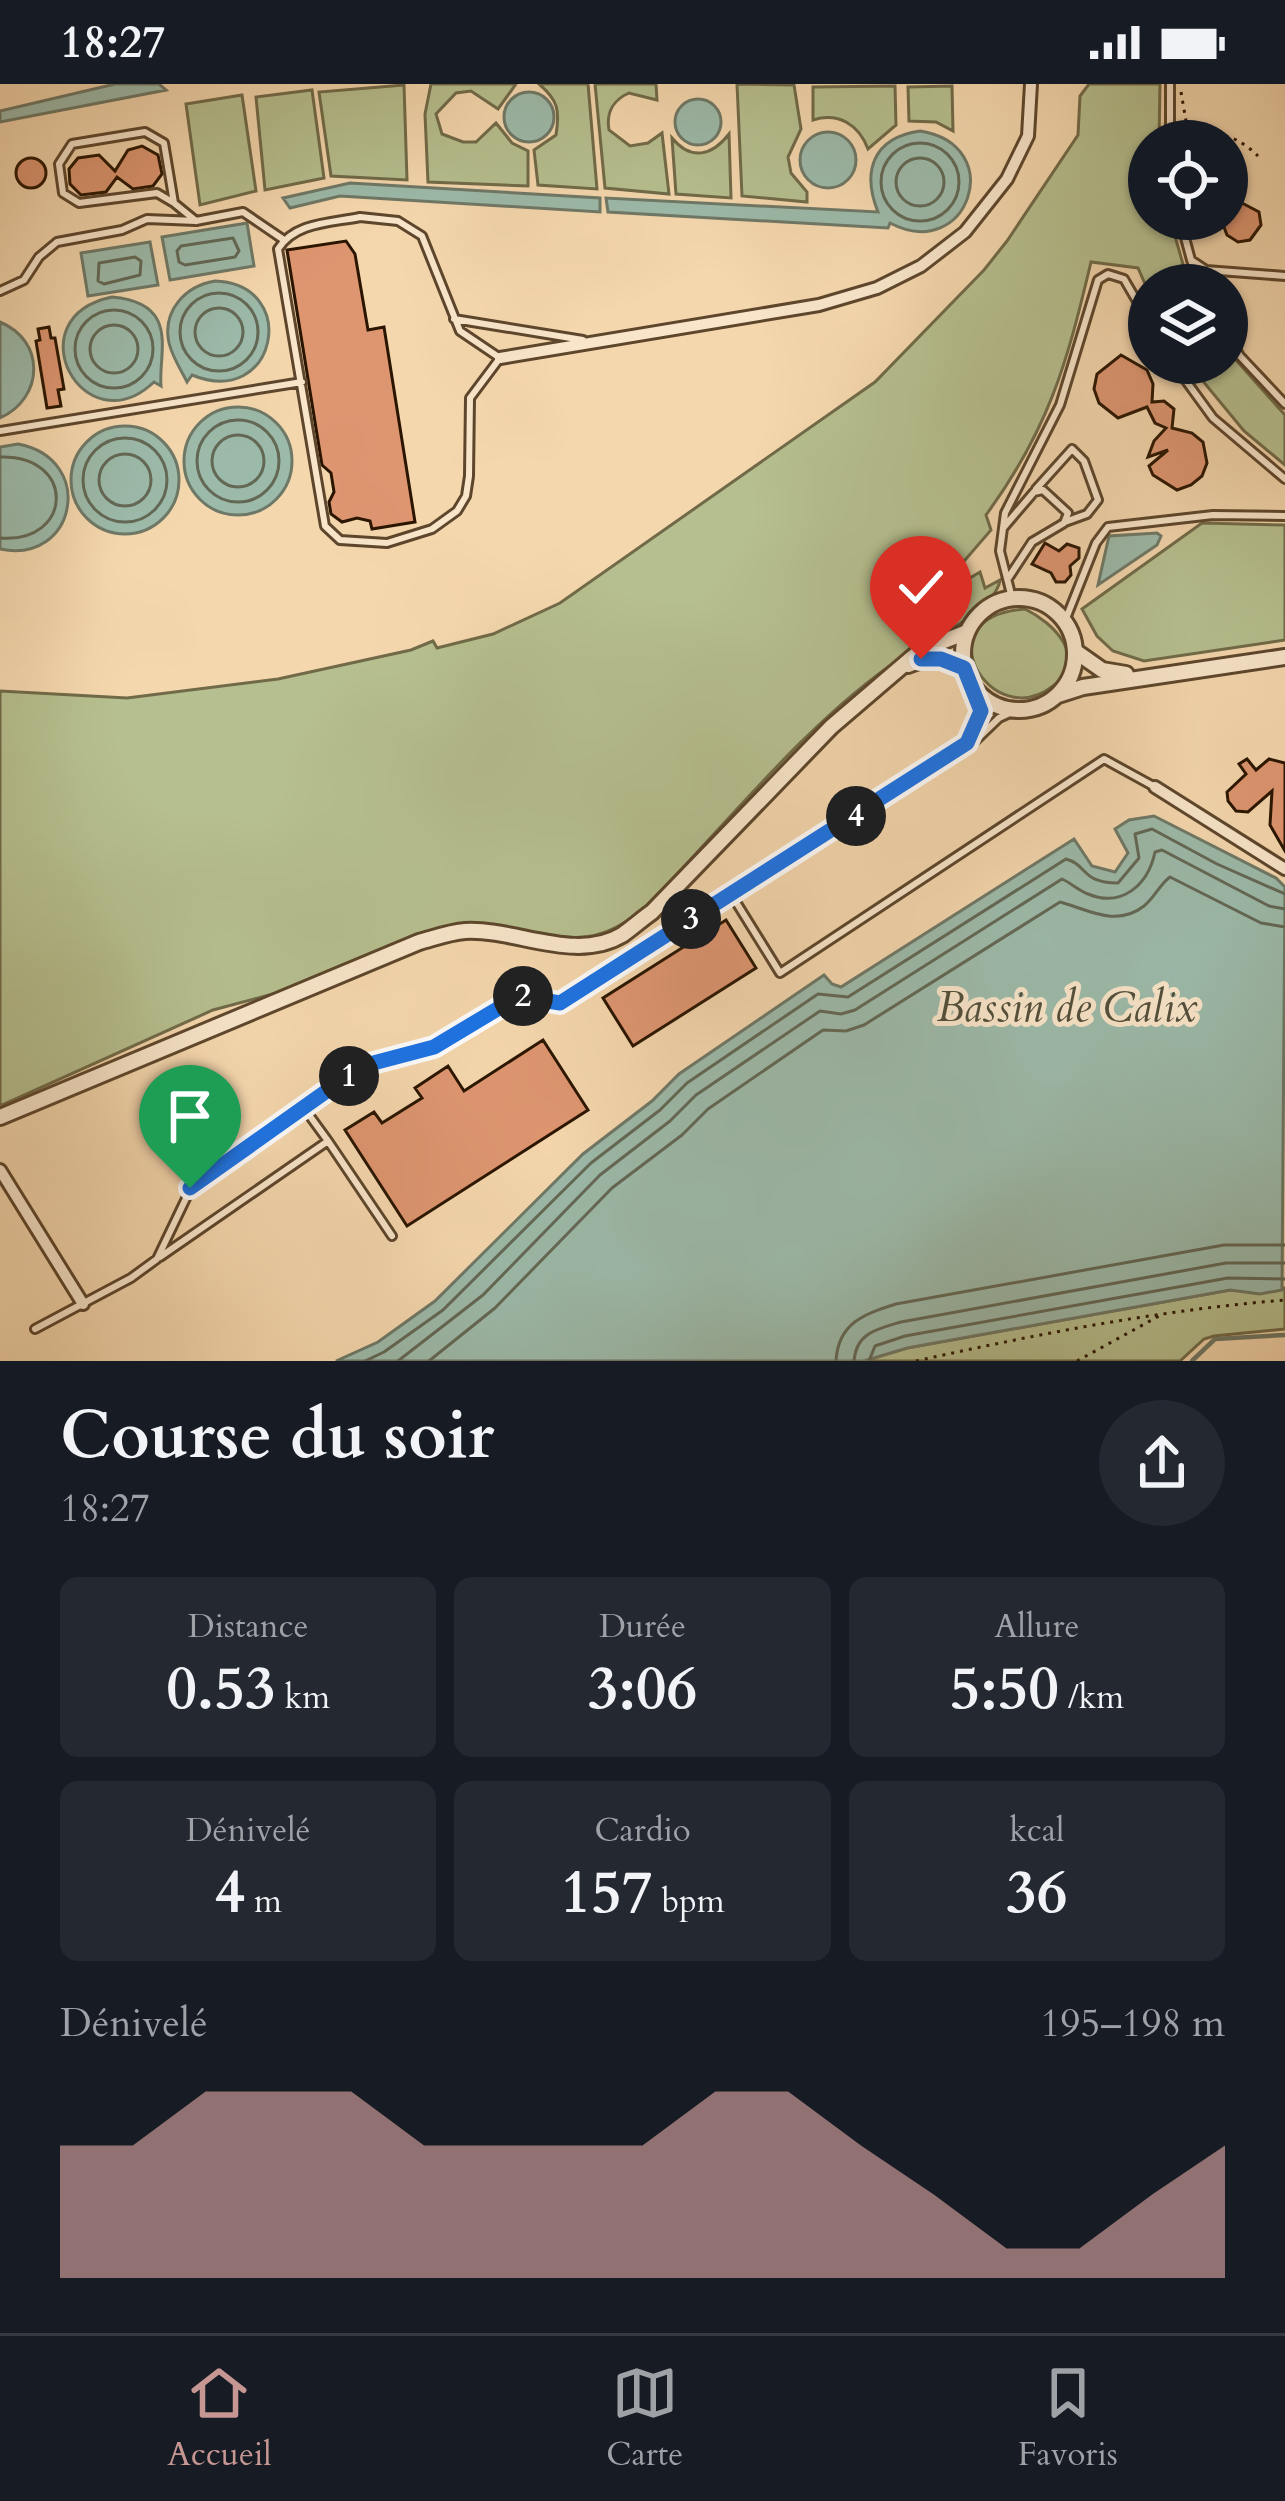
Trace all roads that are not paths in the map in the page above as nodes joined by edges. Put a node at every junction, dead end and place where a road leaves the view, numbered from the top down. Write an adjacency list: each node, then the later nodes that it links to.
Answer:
1 (1031, 84): 14 (street)
2 (1170, 84): 3 (lane)
3 (1170, 120)
4 (174, 203): 4 (lane); 5 (lane)
5 (196, 221): 6 (lane); 12 (lane)
6 (284, 240): 13 (lane); 17 (lane)
7 (1186, 240): 8 (lane)
8 (1191, 260): 9 (lane); 10 (lane)
9 (1192, 264)
10 (1285, 276)
11 (1128, 286): 25 (lane)
12 (0, 291)
13 (453, 319): 14 (lane); 15 (lane)
14 (593, 342): 15 (street)
15 (500, 358): 17 (lane)
16 (1248, 365): 19 (lane)
17 (302, 382): 20 (lane)
18 (1189, 384): 21 (lane)
19 (1285, 404)
20 (0, 431)
21 (1285, 479)
22 (1034, 492): 24 (lane); 24 (lane); 25 (lane)
23 (1285, 516): 28 (lane)
24 (1064, 523): 26 (lane)
25 (1002, 530): 26 (lane)
26 (1008, 579): 27 (lane)
27 (1012, 598): 28 (street); 29 (street)
28 (1065, 621): 30 (street)
29 (967, 632): 32 (street); 33 (street)
30 (1076, 651): 34 (street); 36 (street)
31 (1285, 657): 34 (street)
32 (964, 668): 33 (street); 35 (street)
33 (898, 670): 43 (street)
34 (1179, 671): 36 (street)
35 (975, 689): 37 (street); 38 (lane)
36 (1058, 694): 37 (street)
37 (1016, 710): 38 (lane)
38 (964, 745): 41 (lane)
39 (1155, 787): 40 (street); 41 (lane)
40 (1285, 869)
41 (731, 894): 42 (lane)
42 (304, 1108): 44 (lane); 47 (lane)
43 (0, 1117)
44 (328, 1141): 46 (lane); 47 (lane)
45 (0, 1170): 48 (street)
46 (392, 1236)
47 (157, 1259): 48 (lane)
48 (83, 1304): 49 (lane)
49 (35, 1329)

